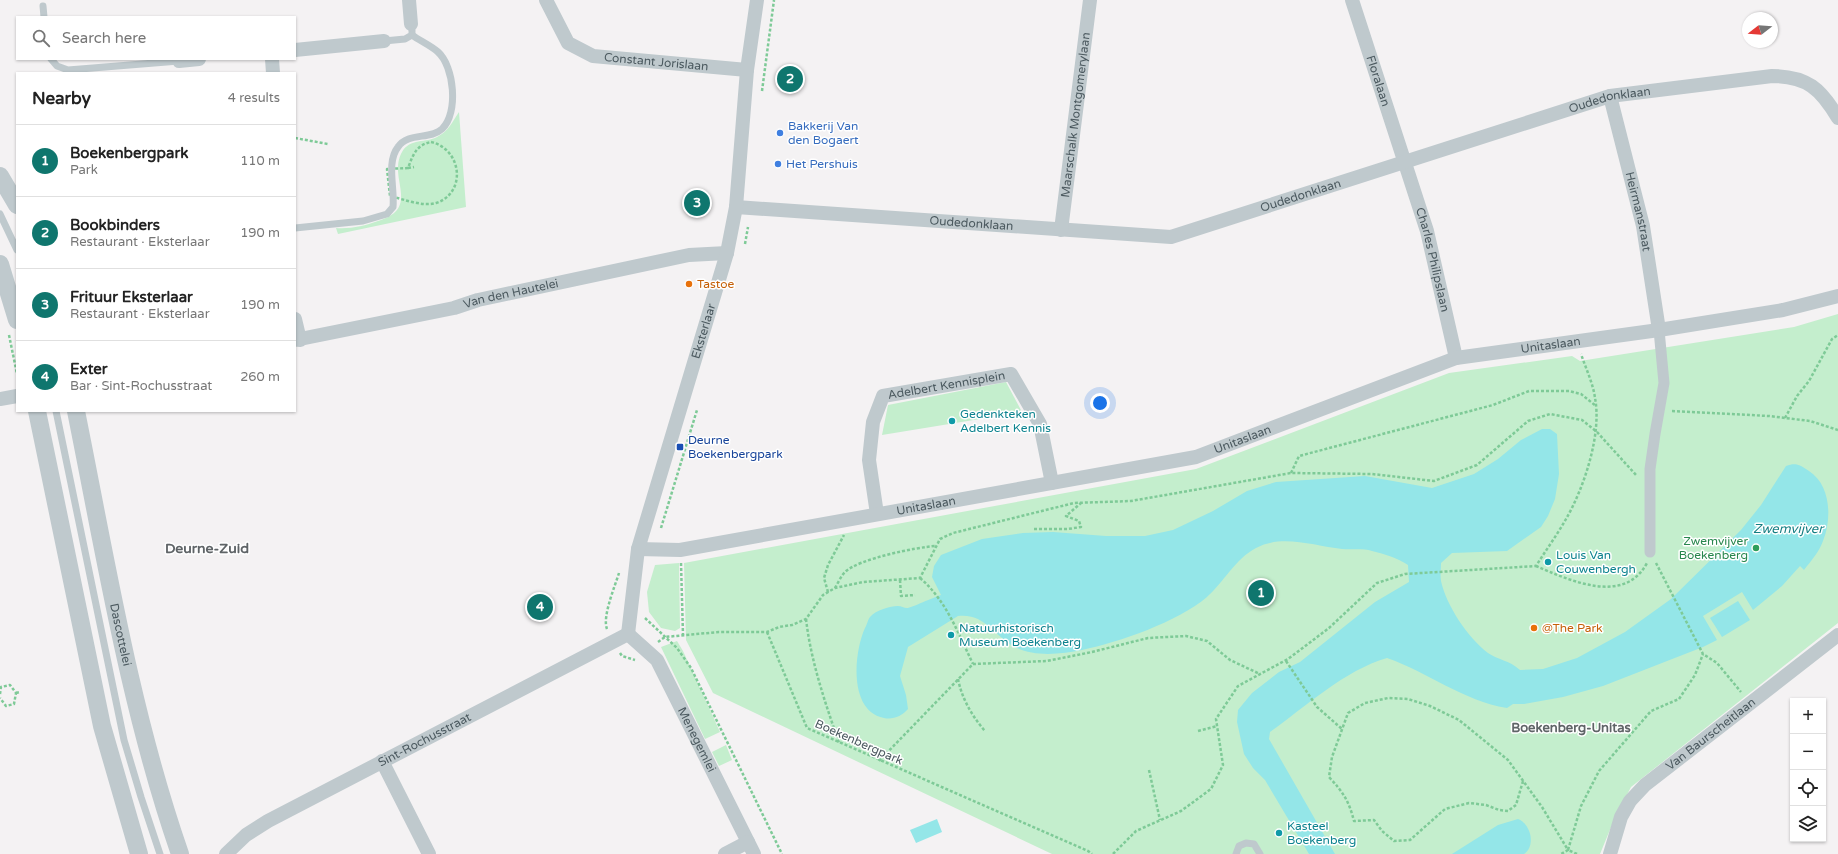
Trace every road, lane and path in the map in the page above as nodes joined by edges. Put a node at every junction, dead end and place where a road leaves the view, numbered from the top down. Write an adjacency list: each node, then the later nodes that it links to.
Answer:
1 (409, 0): 8 (street)
2 (546, 0): 15 (street, Constant Jorislaan)
3 (757, 0): 15 (street, Eksterlaar)
4 (1090, 0): 31 (street, Maarschalk Montgomerylaan)
5 (1352, 0): 21 (street, Floralaan)
6 (43, 6): 7 (lane)
7 (44, 16)
8 (412, 29): 9 (lane); 24 (lane)
9 (384, 41): 10 (street)
10 (296, 50)
11 (52, 60): 14 (lane)
12 (189, 60): 14 (street)
13 (272, 60): 16 (street)
14 (179, 61)
15 (747, 70): 28 (street, Eksterlaar)
16 (273, 72)
17 (1610, 96): 18 (street, Oudedonklaan); 21 (street, Oudedonklaan); 38 (street, Heirmanstraat)
18 (1838, 118)
19 (296, 138): 20 (path)
20 (328, 144)
21 (1405, 161): 31 (street, Oudedonklaan); 42 (street, Charles Philipslaan)
22 (414, 167): 23 (path)
23 (408, 168): 24 (path); 26 (path)
24 (392, 169): 26 (lane); 26 (path)
25 (0, 176): 27 (street)
26 (394, 197): 30 (lane)
27 (16, 203)
28 (736, 208): 31 (street, Oudedonklaan); 33 (street, Eksterlaar)
29 (0, 214): 32 (lane)
30 (296, 228)
31 (1061, 230)
32 (16, 248)
33 (727, 253): 40 (street, Van den Hautelei); 61 (street, Eksterlaar)
34 (0, 264): 36 (street)
35 (1838, 296): 38 (street, Unitaslaan)
36 (16, 317)
37 (296, 330): 40 (street)
38 (1659, 330): 41 (street, Unitaslaan); 46 (street)
39 (1838, 335): 50 (path)
40 (297, 340)
41 (1577, 341): 42 (street, Unitaslaan); 45 (path)
42 (1456, 358): 54 (street, Unitaslaan)
43 (16, 396): 44 (street)
44 (0, 399)
45 (1596, 406): 52 (path); 53 (path)
46 (1660, 411): 50 (path); 55 (street)
47 (37, 412): 99 (street)
48 (56, 412): 100 (lane)
49 (76, 412): 101 (street, Dascottelei)
50 (1785, 418): 51 (path)
51 (1838, 430)
52 (1597, 432): 53 (path); 55 (path); 64 (path)
53 (1291, 472): 56 (path)
54 (1052, 483): 57 (street, Unitaslaan); 57 (street, Adelbert Kennisplein)
55 (1649, 489): 63 (street)
56 (1081, 503): 58 (path); 60 (path)
57 (877, 514): 62 (street, Unitaslaan)
58 (1034, 529)
59 (843, 539): 68 (path)
60 (937, 546): 65 (path); 67 (path)
61 (638, 548): 62 (street, Unitaslaan); 72 (street, Eksterlaar)
62 (680, 550): 73 (path)
63 (1650, 552): 64 (path); 77 (path)
64 (1536, 566): 78 (path)
65 (920, 578): 66 (path); 79 (path)
66 (900, 580): 67 (path); 69 (path)
67 (835, 588): 68 (path)
68 (828, 592): 70 (path)
69 (914, 596)
70 (806, 618): 71 (path); 91 (path)
71 (767, 632): 73 (path); 91 (path, Boekenbergpark)
72 (628, 634): 76 (street, Menegemlei); 92 (street, Sint-Rochusstraat)
73 (683, 635): 75 (path)
74 (1838, 635): 86 (street, Van Baurscheitlaan)
75 (665, 637): 76 (path); 105 (path)
76 (646, 650): 97 (street, Menegemlei)
77 (1703, 654): 86 (path); 98 (path)
78 (1286, 660): 80 (path); 88 (path)
79 (973, 664): 80 (path); 81 (path)
80 (1261, 674): 87 (path)
81 (958, 678): 89 (path); 93 (path)
82 (20, 692): 83 (path)
83 (16, 693): 84 (path); 85 (path)
84 (0, 694)
85 (0, 698)
86 (1749, 704): 112 (street, Van Baurscheitlaan)
87 (1217, 726): 90 (path); 96 (path)
88 (1342, 730): 95 (path); 95 (path)
89 (985, 731)
90 (1198, 731)
91 (839, 743): 93 (path, Boekenbergpark)
92 (382, 761): 102 (street, Sint-Rochusstraat); 103 (street)
93 (879, 761): 106 (path, Boekenbergpark)
94 (1149, 770): 96 (path)
95 (1524, 781): 98 (path)
96 (1160, 820): 107 (path)
97 (751, 848): 104 (street)
98 (1568, 850): 110 (path); 111 (path)
99 (139, 854)
100 (160, 854)
101 (180, 854)
102 (226, 854)
103 (429, 854)
104 (725, 854)
105 (782, 854)
106 (1092, 854)
107 (1113, 854)
108 (1236, 854): 109 (lane)
109 (1260, 854)
110 (1561, 854)
111 (1576, 854)
112 (1610, 854)

